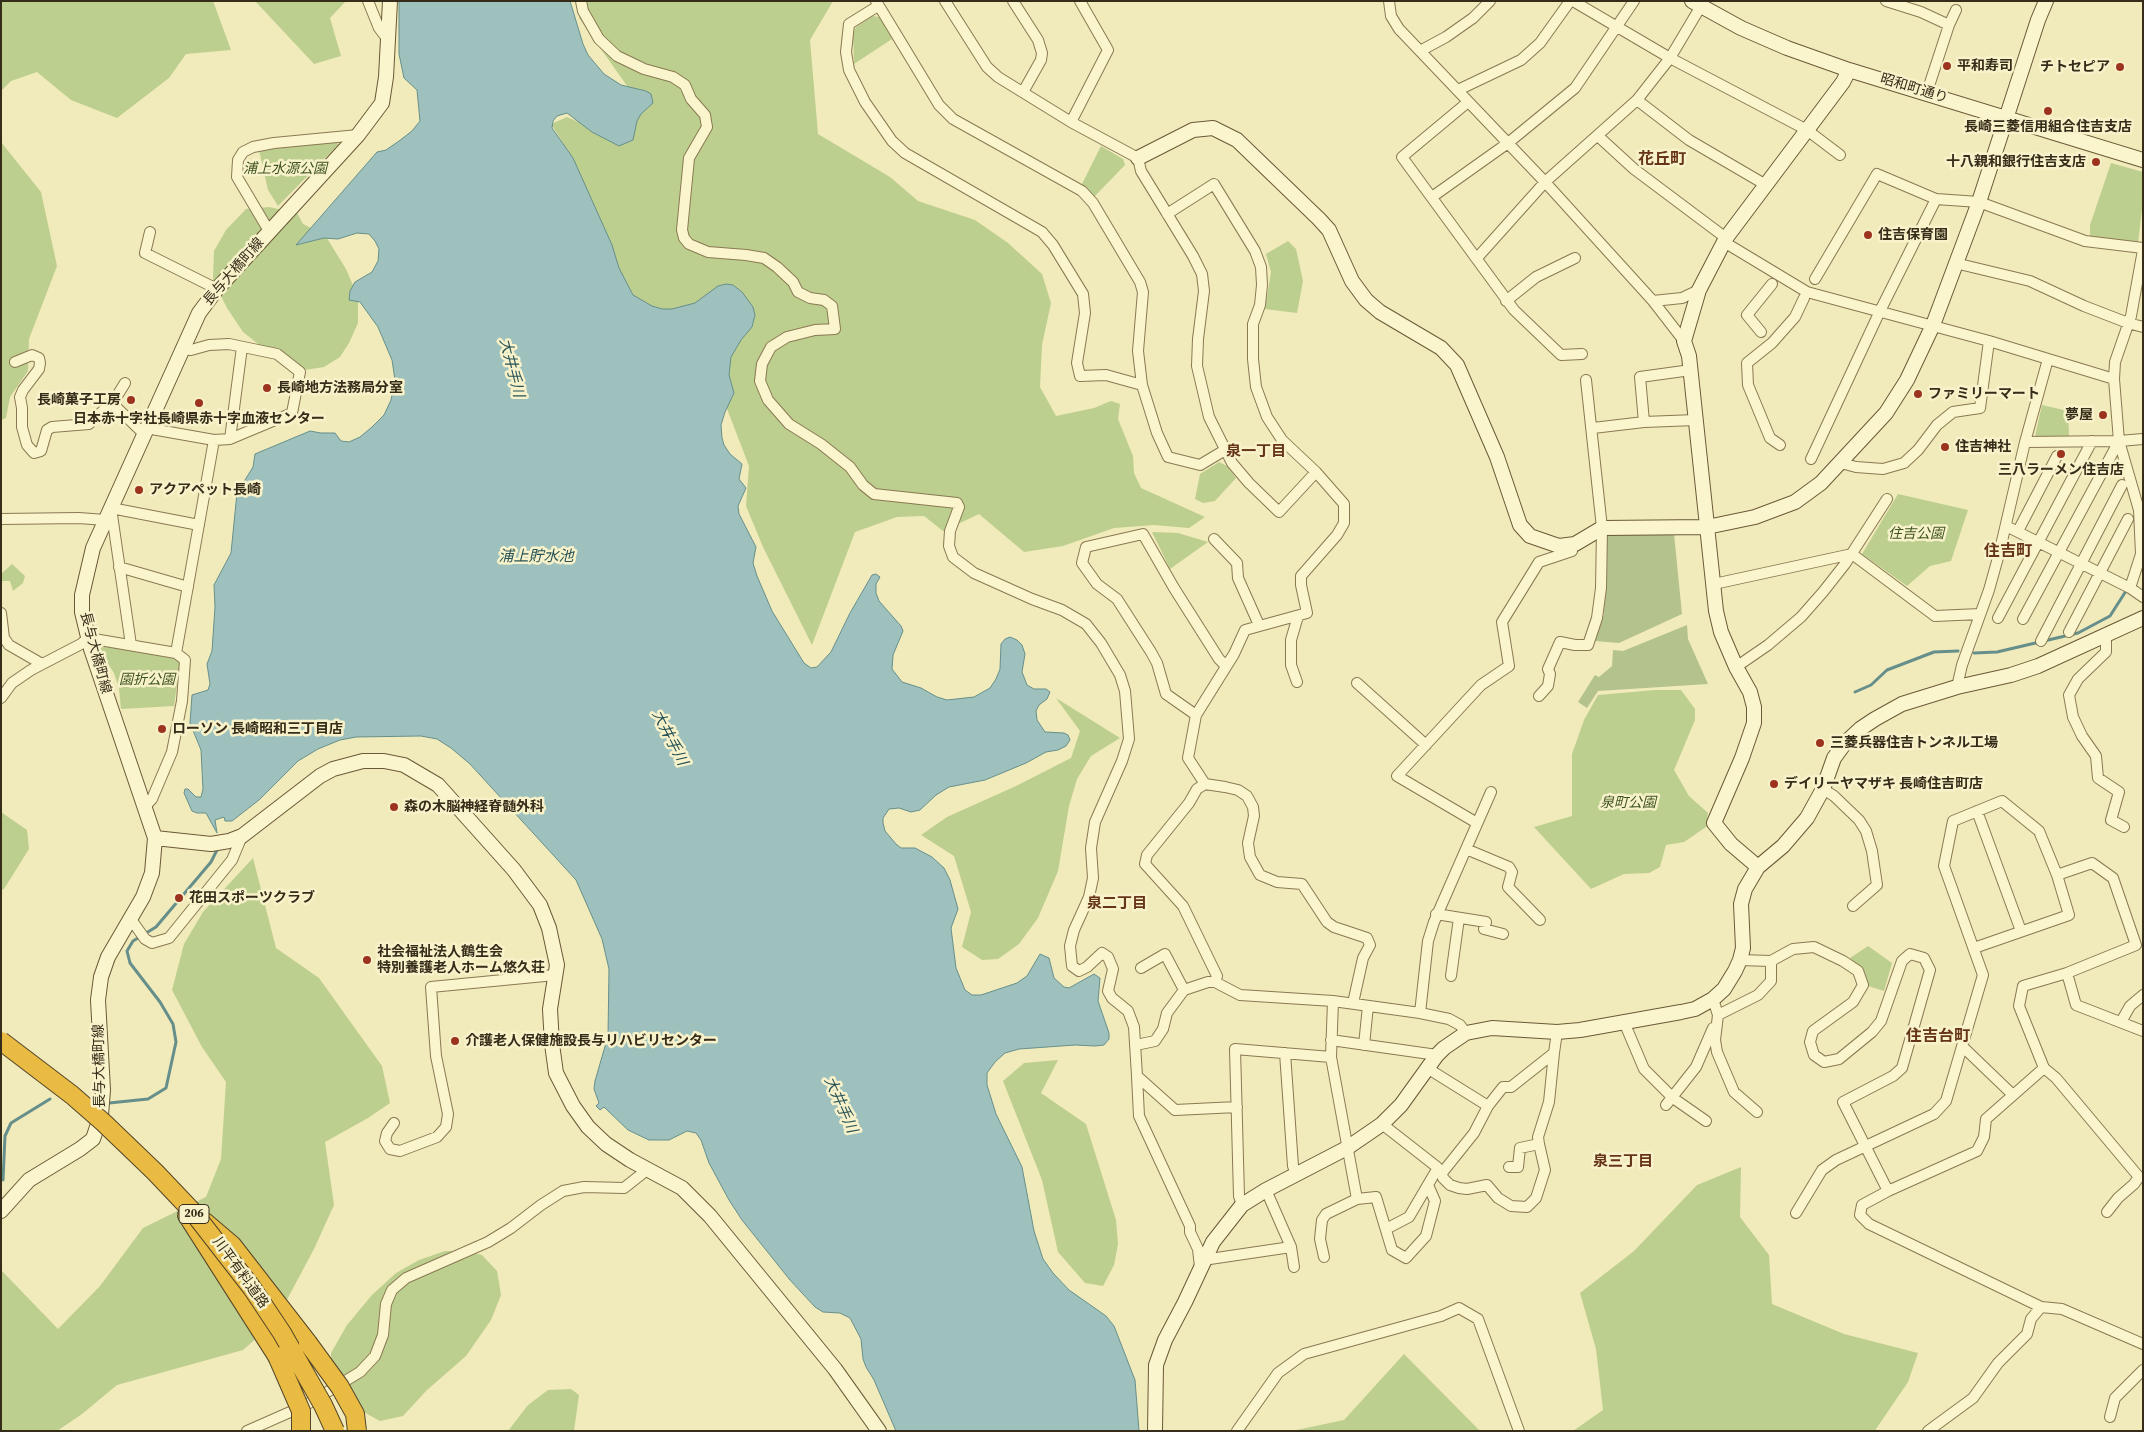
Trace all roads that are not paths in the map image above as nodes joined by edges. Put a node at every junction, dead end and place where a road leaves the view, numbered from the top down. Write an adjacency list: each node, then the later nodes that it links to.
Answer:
1 (368, 1): 18 (street)
2 (390, 1): 18 (street, 長与大橋町線)
3 (581, 1): 178 (street)
4 (945, 1): 23 (street)
5 (1013, 1): 23 (street)
6 (1080, 1): 28 (street)
7 (1389, 1): 19 (street)
8 (1490, 1): 19 (street)
9 (1571, 1): 17 (street); 22 (street)
10 (1634, 1): 17 (street)
11 (1886, 1): 16 (street)
12 (2046, 1): 27 (street)
13 (1699, 3): 20 (street); 21 (street, 昭和町通り)
14 (877, 4): 72 (street); 72 (street)
15 (1956, 10): 16 (street)
16 (1949, 25): 24 (street)
17 (1617, 28): 20 (street); 32 (street)
18 (388, 40): 30 (street, 長与大橋町線)
19 (1420, 52): 22 (street)
20 (1670, 58): 25 (street); 29 (street)
21 (1849, 70): 24 (street, 昭和町通り); 29 (street)
22 (1458, 90): 26 (street)
23 (1023, 92): 28 (street)
24 (1926, 92): 27 (street, 昭和町通り)
25 (1637, 100): 31 (street); 37 (street)
26 (1468, 102): 32 (street); 38 (street)
27 (2008, 118): 35 (street, 昭和町通り); 40 (street)
28 (1071, 122): 34 (street)
29 (1807, 130): 33 (street); 37 (street)
30 (358, 135): 42 (street, 長与大橋町線); 42 (street)
31 (1598, 136): 36 (street); 44 (street)
32 (1508, 143): 36 (street); 38 (street)
33 (1840, 155)
34 (1138, 158): 41 (street); 98 (street)
35 (2142, 159)
36 (1544, 182): 46 (street); 55 (street)
37 (1766, 184): 44 (street)
38 (1432, 197): 46 (street)
39 (1936, 199): 40 (street); 49 (street); 56 (street)
40 (1979, 202): 45 (street); 48 (street)
41 (1167, 214): 85 (street); 89 (street)
42 (269, 231): 51 (street, 長与大橋町線)
43 (150, 232): 51 (street)
44 (1725, 240): 52 (street); 56 (street)
45 (2143, 249): 57 (street)
46 (1476, 258): 54 (street)
47 (1575, 258): 54 (street)
48 (1955, 263): 57 (street); 58 (street)
49 (1815, 278)
50 (1772, 284): 60 (street)
51 (217, 289): 64 (street, 長与大橋町線)
52 (1699, 290): 55 (street); 61 (street)
53 (1804, 298): 84 (street)
54 (1506, 300): 65 (street)
55 (1653, 300): 61 (street)
56 (1880, 311): 58 (street); 87 (street)
57 (2128, 323): 59 (street); 70 (street)
58 (1933, 326): 62 (street); 88 (street)
59 (2143, 326)
60 (1761, 332)
61 (1684, 341): 68 (street)
62 (1989, 341): 66 (street); 88 (street)
63 (242, 347): 64 (street); 78 (street); 78 (street)
64 (182, 349): 77 (street, 長与大橋町線)
65 (1582, 354)
66 (2048, 358): 70 (street); 83 (street)
67 (15, 362): 73 (street)
68 (1691, 370): 74 (street); 75 (street)
69 (1586, 380): 76 (street)
70 (2114, 380): 82 (street)
71 (125, 382): 73 (street)
72 (1142, 385): 85 (street)
73 (112, 404): 77 (street)
74 (1696, 420): 75 (street); 96 (street)
75 (1644, 422): 76 (street)
76 (1592, 428): 98 (street)
77 (145, 431): 80 (street); 92 (street, 長与大橋町線)
78 (230, 439): 80 (street)
79 (2143, 439): 82 (street)
80 (214, 440): 95 (street)
81 (2092, 441): 82 (street); 83 (street); 101 (street)
82 (2119, 441): 103 (street); 110 (street)
83 (2025, 442): 97 (street)
84 (1780, 445)
85 (1225, 450): 89 (street)
86 (2057, 456): 99 (street)
87 (1811, 459)
88 (1841, 463): 96 (street)
89 (1316, 472): 114 (street)
90 (2122, 485): 105 (street)
91 (1886, 499): 104 (street)
92 (108, 514): 93 (street); 95 (street); 106 (street); 121 (street, 長与大橋町線)
93 (1, 518)
94 (2128, 519): 107 (street)
95 (199, 525): 109 (street)
96 (1707, 526): 98 (street); 108 (street)
97 (2006, 526): 99 (street); 113 (street)
98 (1602, 528): 132 (street)
99 (2018, 531): 101 (street)
100 (1214, 539): 118 (street)
101 (2039, 541): 103 (street); 115 (street)
102 (1572, 551): 134 (street)
103 (2059, 552): 105 (street); 117 (street)
104 (1852, 554): 108 (street); 113 (street); 127 (street)
105 (2081, 562): 107 (street); 122 (street)
106 (119, 567): 109 (street); 123 (street)
107 (2101, 573): 110 (street); 119 (street)
108 (1714, 584): 127 (street)
109 (188, 587): 124 (street)
110 (2130, 588): 111 (street)
111 (2143, 598)
112 (1, 613): 125 (street)
113 (1980, 614): 130 (street)
114 (1298, 616): 118 (street); 128 (street)
115 (1998, 618)
116 (2143, 618): 120 (street)
117 (2023, 620)
118 (1260, 625): 126 (street)
119 (2068, 632)
120 (2106, 636): 130 (street); 141 (street)
121 (88, 638): 123 (street); 125 (street); 138 (street, 長与大橋町線)
122 (2041, 641)
123 (131, 645): 124 (street)
124 (176, 653): 138 (street)
125 (42, 664): 131 (street)
126 (1226, 666): 133 (street); 133 (street)
127 (1736, 668): 145 (street)
128 (1297, 682)
129 (1356, 683): 134 (street)
130 (1957, 687): 136 (street)
131 (3, 693)
132 (1539, 696)
133 (1196, 715): 135 (street)
134 (1426, 746): 140 (street)
135 (1205, 784): 161 (street); 166 (street)
136 (1823, 789): 145 (street); 147 (street)
137 (1491, 792): 140 (street)
138 (144, 808): 143 (street, 長与大橋町線)
139 (1978, 811): 146 (street); 152 (street); 154 (street)
140 (1477, 823): 144 (street)
141 (2124, 827)
142 (242, 836): 143 (street); 149 (street); 159 (street)
143 (155, 838): 149 (street, 長与大橋町線)
144 (1466, 848): 148 (street); 151 (street)
145 (1758, 867): 155 (street)
146 (2057, 875): 152 (street); 158 (street)
147 (1853, 906)
148 (1436, 914): 150 (street); 168 (street)
149 (130, 918): 208 (street, 長与大橋町線)
150 (1459, 918): 153 (street); 160 (street)
151 (1540, 920)
152 (2021, 932): 154 (street)
153 (1503, 934)
154 (1974, 948): 179 (street)
155 (1740, 960): 156 (street); 164 (street)
156 (1771, 961): 169 (street); 197 (street)
157 (1141, 968): 162 (street)
158 (2067, 973): 171 (street); 186 (street)
159 (555, 975): 194 (street); 200 (street)
160 (1451, 976)
161 (1215, 982): 162 (street); 165 (street)
162 (1184, 990): 178 (street)
163 (2143, 995): 171 (street)
164 (1713, 999): 169 (street); 170 (street)
165 (1334, 1001): 166 (street); 175 (street)
166 (1353, 1003): 167 (street)
167 (1368, 1006): 168 (street); 177 (street)
168 (1420, 1013): 174 (street)
169 (1718, 1018): 189 (street); 192 (street)
170 (1624, 1022): 173 (street); 189 (street)
171 (2121, 1022): 172 (street)
172 (2143, 1031)
173 (1557, 1032): 174 (street); 182 (street)
174 (1466, 1033): 183 (street)
175 (1331, 1040): 177 (street); 184 (street)
176 (1, 1041): 209 (highway, 川平有料道路 / 206, bridge)
177 (1364, 1045): 183 (street)
178 (1136, 1046): 187 (street)
179 (1962, 1046): 188 (street); 197 (street)
180 (1, 1050): 209 (highway, 川平有料道路 / 206)
181 (1286, 1053): 184 (street); 191 (street); 202 (street)
182 (1554, 1053): 190 (street); 196 (street)
183 (1437, 1055): 185 (street)
184 (1330, 1057): 198 (street)
185 (1426, 1068): 190 (street); 195 (street)
186 (2044, 1068): 188 (street); 210 (street)
187 (1137, 1076): 191 (street); 215 (street)
188 (2013, 1095): 205 (street)
189 (1669, 1102): 193 (street)
190 (1488, 1106): 201 (street)
191 (1237, 1107): 207 (street)
192 (1757, 1112)
193 (1706, 1121)
194 (394, 1123)
195 (1382, 1124): 198 (street); 201 (street)
196 (1539, 1144): 199 (street); 201 (street)
197 (1864, 1147): 205 (street); 211 (street)
198 (1346, 1148): 202 (street); 206 (street)
199 (1509, 1167)
200 (648, 1169): 221 (street); 226 (street)
201 (1442, 1173): 203 (street)
202 (1296, 1174): 204 (street)
203 (1428, 1185): 212 (street); 212 (street)
204 (1266, 1190): 207 (street); 213 (street)
205 (1888, 1191): 217 (street)
206 (1357, 1199): 212 (street); 214 (street)
207 (1242, 1205): 215 (street)
208 (1, 1211)
209 (189, 1212): 222 (highway, bridge); 223 (highway, 川平有料道路 / 206); 224 (highway, 川平有料道路 / 206, bridge); 225 (highway, bridge)
210 (2107, 1212)
211 (1796, 1213)
212 (1386, 1229)
213 (1291, 1247): 215 (street); 216 (street)
214 (1324, 1257)
215 (1202, 1263): 227 (street)
216 (1294, 1268)
217 (2041, 1307): 218 (street); 230 (street)
218 (2143, 1344)
219 (2143, 1370): 220 (street)
220 (2110, 1417)
221 (247, 1431)
222 (301, 1431)
223 (327, 1431)
224 (335, 1431)
225 (356, 1431)
226 (879, 1431)
227 (1155, 1431)
228 (1237, 1431): 229 (street)
229 (1519, 1431)
230 (1928, 1431)

